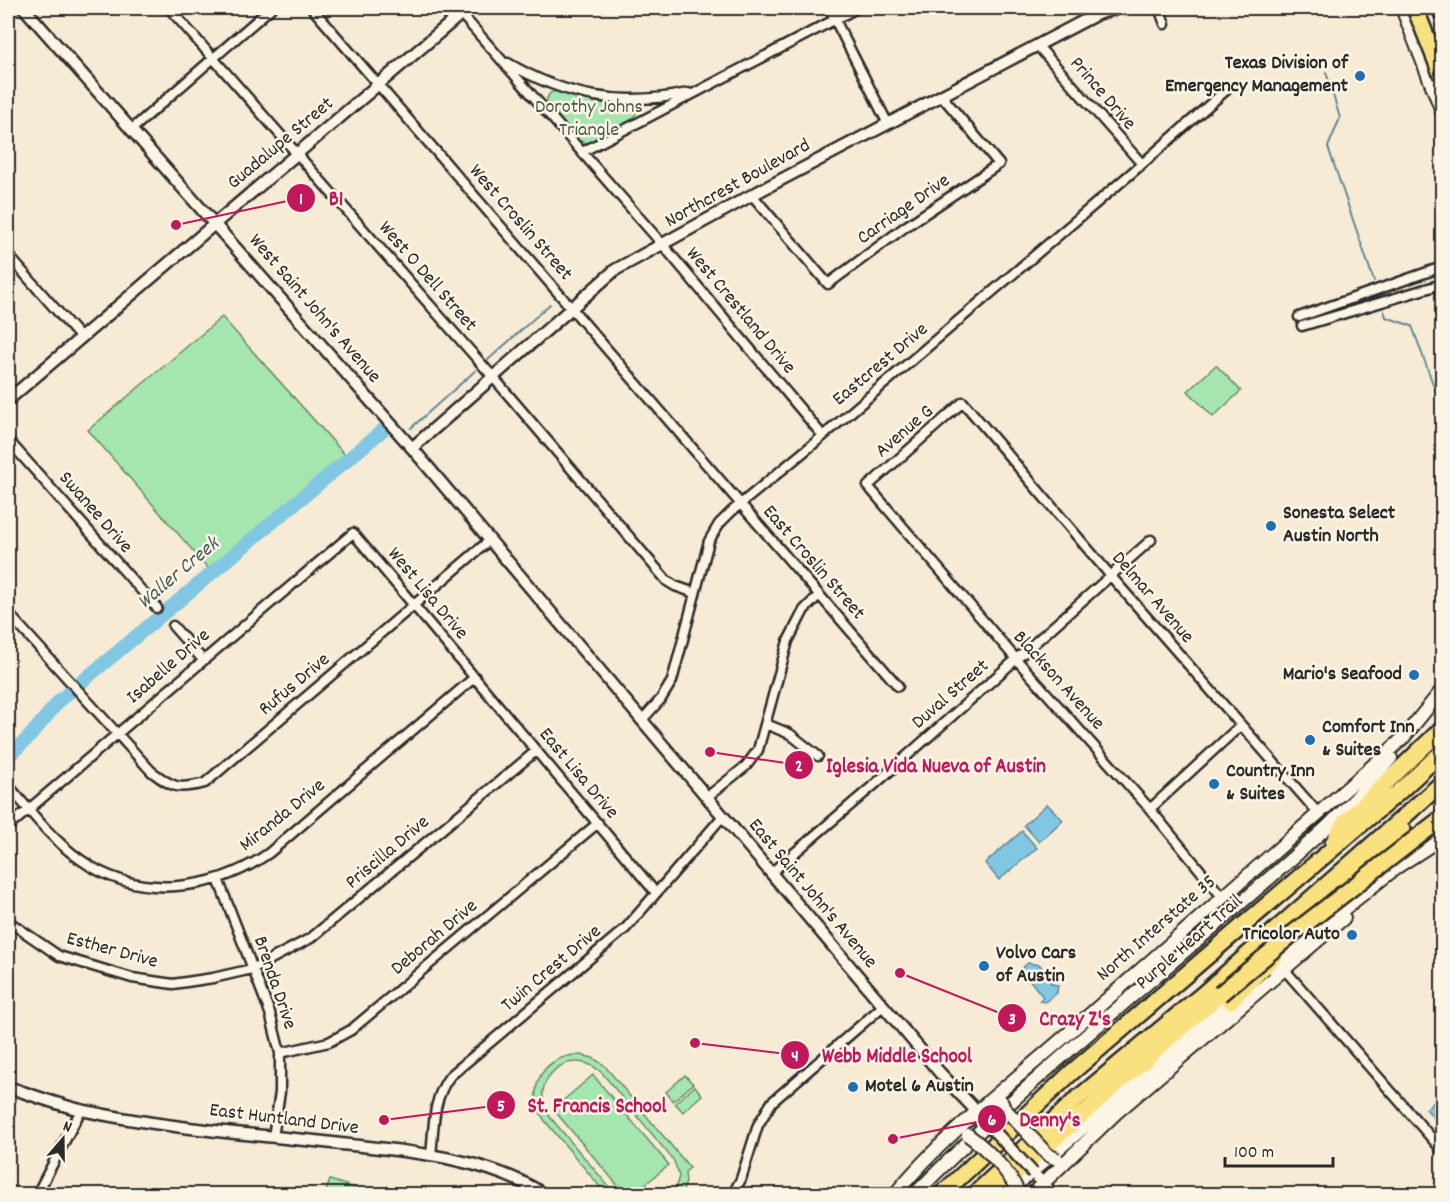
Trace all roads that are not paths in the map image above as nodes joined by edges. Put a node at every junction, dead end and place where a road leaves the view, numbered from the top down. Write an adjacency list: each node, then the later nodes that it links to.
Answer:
1 (24, 8): 28 (street, West Saint John's Avenue)
2 (169, 8): 18 (street, West O Dell Street)
3 (271, 8): 18 (street)
4 (312, 8): 22 (street, West Croslin Street)
5 (829, 8): 14 (street)
6 (857, 8): 14 (street)
7 (1119, 8): 16 (street, Northcrest Boulevard)
8 (1159, 8): 15 (street)
9 (1402, 8): 20 (main road)
10 (1415, 8): 21 (highway, bridge)
11 (1440, 8): 13 (highway)
12 (462, 10): 19 (street, West Crestland Drive); 22 (street, Guadalupe Street)
13 (1443, 13)
14 (836, 19): 23 (street); 27 (street)
15 (1165, 24)
16 (1037, 45): 25 (street, Northcrest Boulevard); 31 (street, Prince Drive)
17 (1443, 57): 20 (street)
18 (213, 58): 28 (street); 30 (street, West O Dell Street)
19 (499, 58): 23 (street); 29 (street, West Crestland Drive)
20 (1424, 64): 26 (main road)
21 (1443, 76)
22 (379, 85): 30 (street, Guadalupe Street); 40 (street, West Croslin Street)
23 (699, 91): 29 (street)
24 (1225, 91): 31 (street, Eastcrest Drive)
25 (941, 95): 27 (street, Northcrest Boulevard); 32 (street, Carriage Drive)
26 (1443, 111)
27 (888, 124): 32 (street, Northcrest Boulevard)
28 (131, 130): 33 (street, West Saint John's Avenue)
29 (582, 152): 34 (street, West Crestland Drive)
30 (297, 154): 33 (street, Guadalupe Street); 44 (street, West O Dell Street)
31 (1142, 165): 47 (street, Eastcrest Drive)
32 (752, 195): 34 (street, Northcrest Boulevard)
33 (214, 224): 43 (street, Guadalupe Street); 49 (street, West Saint John's Avenue)
34 (663, 245): 40 (street, Northcrest Boulevard); 47 (street, West Crestland Drive)
35 (8, 255): 36 (street)
36 (17, 266): 38 (street); 43 (street)
37 (1443, 267): 41 (street)
38 (9, 273)
39 (1443, 284): 42 (street)
40 (572, 308): 44 (street, Northcrest Boulevard); 50 (street, West Croslin Street)
41 (1299, 317)
42 (1302, 327)
43 (80, 337): 45 (street, Guadalupe Street)
44 (493, 377): 49 (street, Northcrest Boulevard); 57 (street, West O Dell Street)
45 (8, 400)
46 (963, 402): 51 (street, Avenue G); 56 (street, Delmar Avenue)
47 (823, 436): 52 (street, Eastcrest Drive)
48 (8, 440): 60 (street, Swanee Drive)
49 (412, 448): 54 (street, West Saint John's Avenue)
50 (704, 460): 52 (street, East Croslin Street)
51 (868, 486): 64 (street, Blackson Avenue)
52 (741, 504): 57 (street, Eastcrest Drive); 58 (street, East Croslin Street)
53 (353, 533): 59 (street, West Lisa Drive); 65 (street, Isabelle Drive)
54 (490, 540): 59 (street, Rufus Drive); 61 (street, West Saint John's Avenue)
55 (1150, 540): 56 (street, Duval Street)
56 (1111, 575): 64 (street, Duval Street); 71 (street, Delmar Avenue)
57 (695, 593): 69 (street, Eastcrest Drive)
58 (819, 595): 67 (street, East Croslin Street); 70 (street)
59 (415, 606): 66 (street, West Lisa Drive); 73 (street, Rufus Drive)
60 (157, 608)
61 (550, 611): 69 (street, East Saint John's Avenue)
62 (8, 613): 73 (street, Rufus Drive)
63 (173, 626): 65 (street)
64 (1016, 659): 82 (street, Blackson Avenue); 90 (street, Duval Street)
65 (203, 660): 73 (street, Isabelle Drive)
66 (475, 677): 75 (street, East Lisa Drive); 91 (street, Miranda Drive)
67 (898, 686)
68 (1443, 690): 74 (main road, North Interstate 35)
69 (642, 720): 80 (street, East Saint John's Avenue)
70 (766, 724): 77 (street); 80 (street)
71 (1241, 725): 82 (street); 83 (street, Delmar Avenue)
72 (1443, 729): 89 (highway)
73 (117, 734): 81 (street, Isabelle Drive)
74 (1404, 737): 83 (main road, North Interstate 35); 114 (main road)
75 (536, 751): 86 (street, East Lisa Drive); 95 (street, Priscilla Drive)
76 (1443, 752): 89 (highway, Purple Heart Trail)
77 (818, 756)
78 (8, 785): 81 (street, Miranda Drive)
79 (1443, 785): 97 (highway); 116 (highway)
80 (707, 798): 84 (street, East Saint John's Avenue)
81 (28, 809): 87 (street, Isabelle Drive); 91 (street, Miranda Drive)
82 (1150, 809): 93 (street, Blackson Avenue)
83 (1318, 813): 93 (main road, North Interstate 35)
84 (723, 816): 90 (street, East Saint John's Avenue); 92 (street, Twin Crest Drive)
85 (1443, 818): 97 (highway, bridge)
86 (598, 823): 92 (street, East Lisa Drive); 99 (street, Deborah Drive)
87 (8, 827)
88 (1443, 838): 96 (main road); 97 (main road)
89 (1328, 852): 115 (highway, Purple Heart Trail)
90 (771, 873): 98 (street, East Saint John's Avenue)
91 (218, 879): 95 (street, Brenda Drive)
92 (656, 893): 107 (street, Twin Crest Drive)
93 (1222, 898): 101 (main road, North Interstate 35)
94 (8, 921): 95 (street, Esther Drive)
95 (252, 969): 99 (street, Brenda Drive)
96 (1284, 969): 106 (street); 108 (main road)
97 (1225, 997): 117 (highway); 118 (main road)
98 (883, 1006): 103 (street, East Saint John's Avenue); 112 (street)
99 (279, 1053): 105 (street, Brenda Drive)
100 (12, 1088): 102 (street, East Huntland Drive)
101 (1004, 1088): 103 (main road, North Interstate 35); 108 (main road, bridge)
102 (81, 1110): 105 (street, East Huntland Drive); 110 (street)
103 (981, 1116): 104 (main road, North Interstate 35); 109 (street, East Saint John's Avenue, bridge)
104 (954, 1134): 113 (main road, North Interstate 35); 119 (main road, bridge)
105 (273, 1137): 107 (street, East Huntland Drive)
106 (1443, 1150)
107 (431, 1156): 111 (street, East Huntland Drive)
108 (1062, 1159): 109 (main road)
109 (1043, 1184): 119 (main road); 120 (street, East Saint John's Avenue)
110 (37, 1194)
111 (543, 1194)
112 (733, 1194)
113 (895, 1194)
114 (915, 1194)
115 (942, 1194)
116 (975, 1194)
117 (992, 1194)
118 (1006, 1194)
119 (1023, 1194)
120 (1053, 1194)

